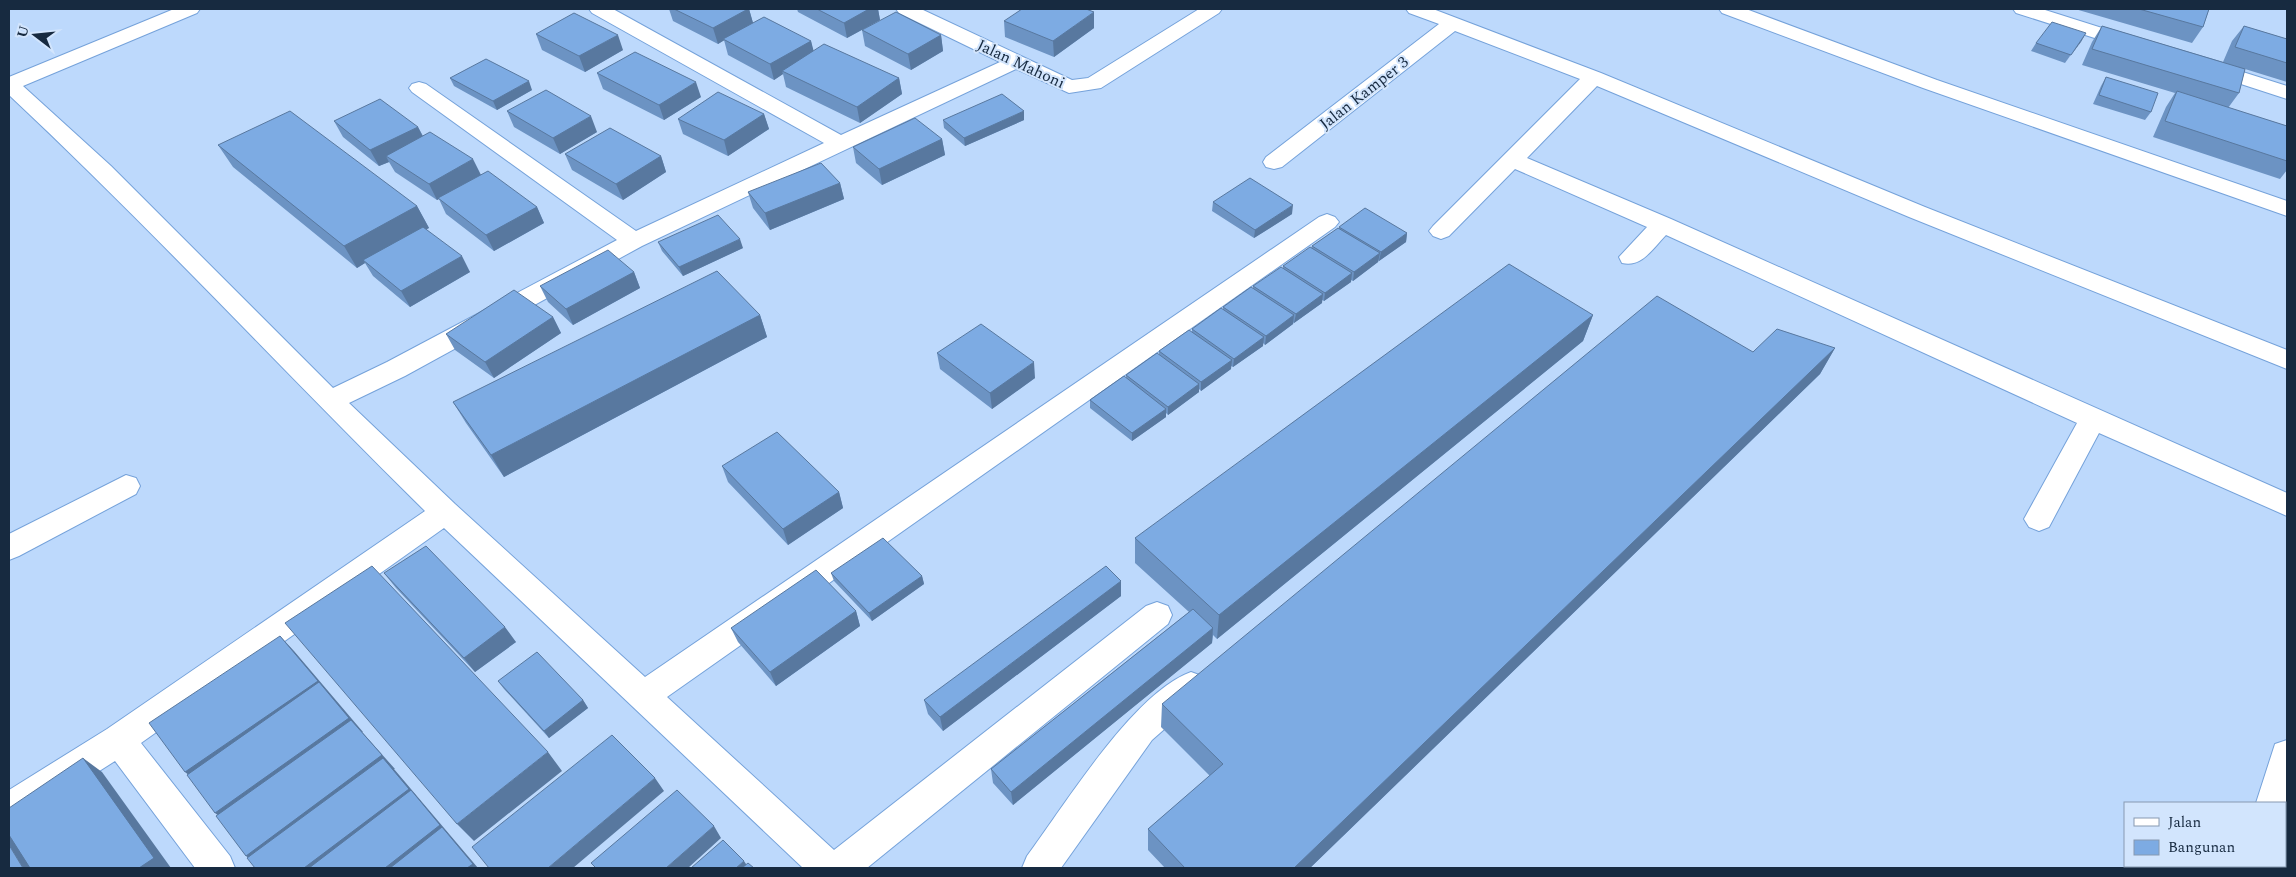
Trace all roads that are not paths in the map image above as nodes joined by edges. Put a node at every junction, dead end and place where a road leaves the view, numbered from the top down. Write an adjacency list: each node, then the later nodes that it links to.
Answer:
1 (190, 9): 13 (street)
2 (599, 9): 16 (street)
3 (906, 9): 10 (street, Jalan Mahoni)
4 (1416, 9): 8 (street)
5 (1729, 9): 19 (street)
6 (2023, 9): 9 (street)
7 (1204, 10): 10 (street, Jalan Mahoni)
8 (1453, 24): 12 (street); 18 (street, Jalan Kamper 3)
9 (2155, 51)
10 (1015, 62): 16 (street)
11 (2193, 63): 15 (street)
12 (1594, 77): 17 (street); 25 (street)
13 (9, 84): 26 (street)
14 (419, 88): 23 (street)
15 (2287, 93)
16 (838, 143): 23 (street)
17 (1513, 160): 21 (street); 22 (street)
18 (1274, 162)
19 (2287, 209)
20 (1327, 222): 35 (street)
21 (1663, 224): 24 (street); 27 (street)
22 (1441, 231)
23 (634, 241): 26 (street)
24 (1631, 257)
25 (2287, 360)
26 (330, 401): 30 (street)
27 (2092, 420): 29 (street); 31 (street)
28 (126, 486): 32 (street)
29 (2287, 505)
30 (445, 512): 35 (street); 36 (street)
31 (2039, 519)
32 (9, 548)
33 (1157, 615): 42 (street)
34 (1208, 672): 43 (street)
35 (643, 696): 41 (street)
36 (119, 740): 39 (street); 40 (street)
37 (2287, 755): 38 (street)
38 (2273, 802)
39 (9, 809)
40 (218, 868)
41 (828, 868)
42 (840, 868)
43 (1040, 868)

